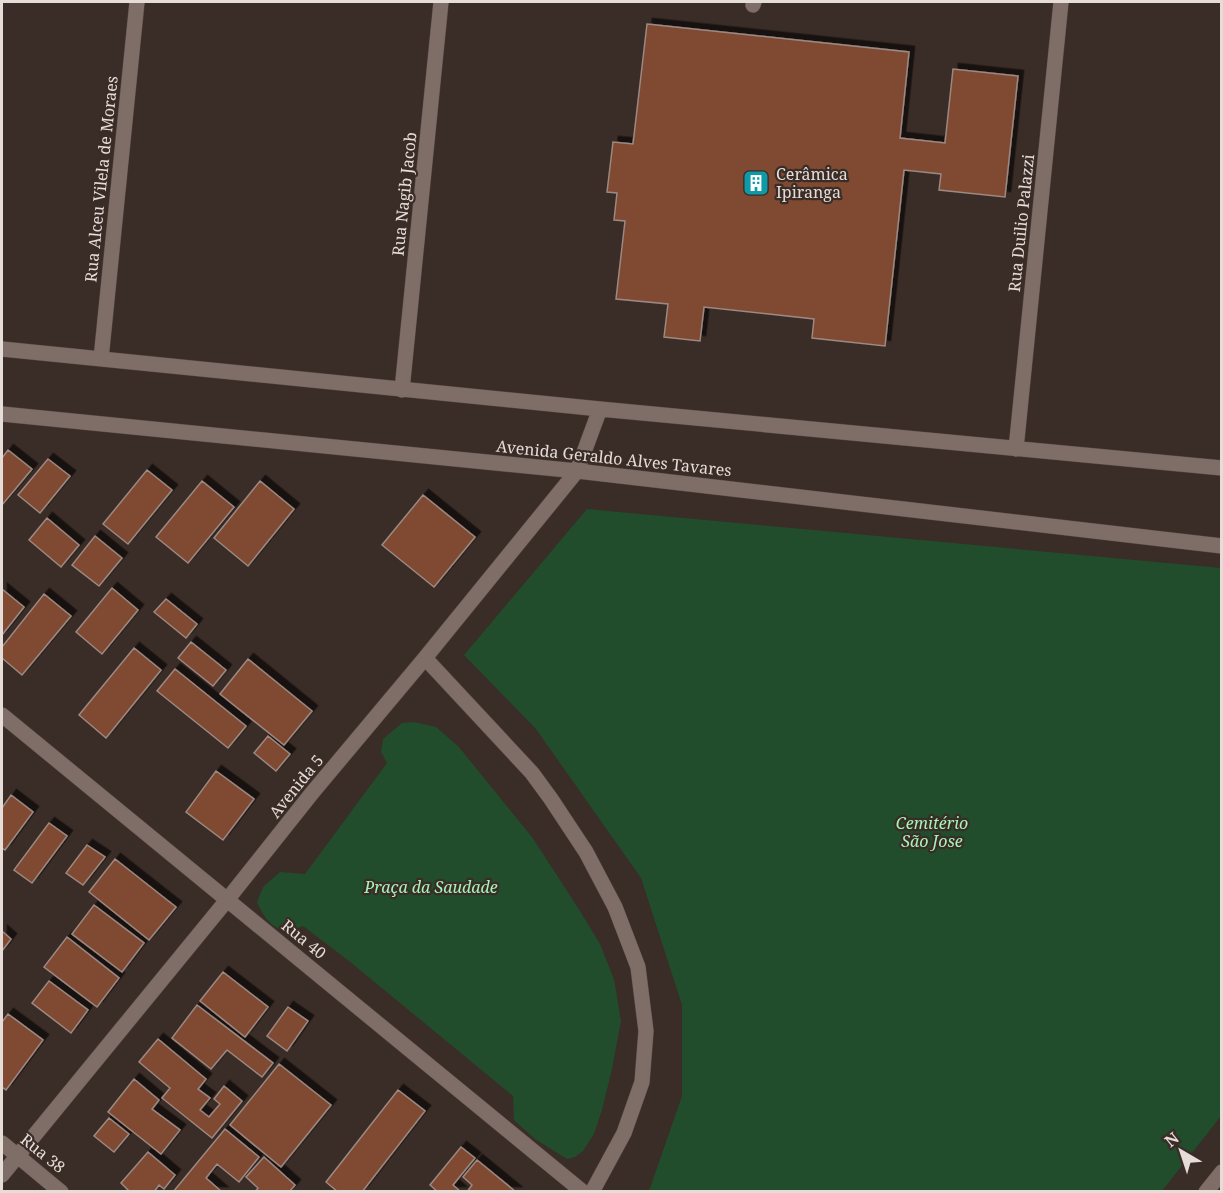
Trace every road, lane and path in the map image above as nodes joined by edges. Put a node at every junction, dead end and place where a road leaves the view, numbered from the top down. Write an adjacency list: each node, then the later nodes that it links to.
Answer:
1 (137, 2): 5 (street, Rua Alceu Vilela de Moraes)
2 (441, 2): 6 (street, Rua Nagib Jacob)
3 (1061, 2): 9 (street, Rua Duilio Palazzi)
4 (2, 349): 5 (street)
5 (101, 359): 6 (street)
6 (402, 390): 7 (street)
7 (600, 410): 9 (street); 11 (street, Avenida 5)
8 (2, 414): 11 (street, Avenida Geraldo Alves Tavares)
9 (1017, 449): 10 (street)
10 (1221, 468)
11 (577, 471): 12 (street, Avenida Geraldo Alves Tavares); 13 (street, Avenida 5)
12 (1221, 546)
13 (425, 658): 15 (street, Avenida 5); 22 (street)
14 (2, 715): 15 (street, Rua 40)
15 (227, 900): 17 (street, Avenida 5); 21 (street, Rua 40)
16 (2, 1143): 17 (street, Rua 38)
17 (17, 1155): 19 (street, Avenida 5); 20 (street, Rua 38)
18 (1221, 1172): 23 (street)
19 (2, 1175)
20 (62, 1191)
21 (583, 1191)
22 (592, 1191)
23 (1206, 1191)

